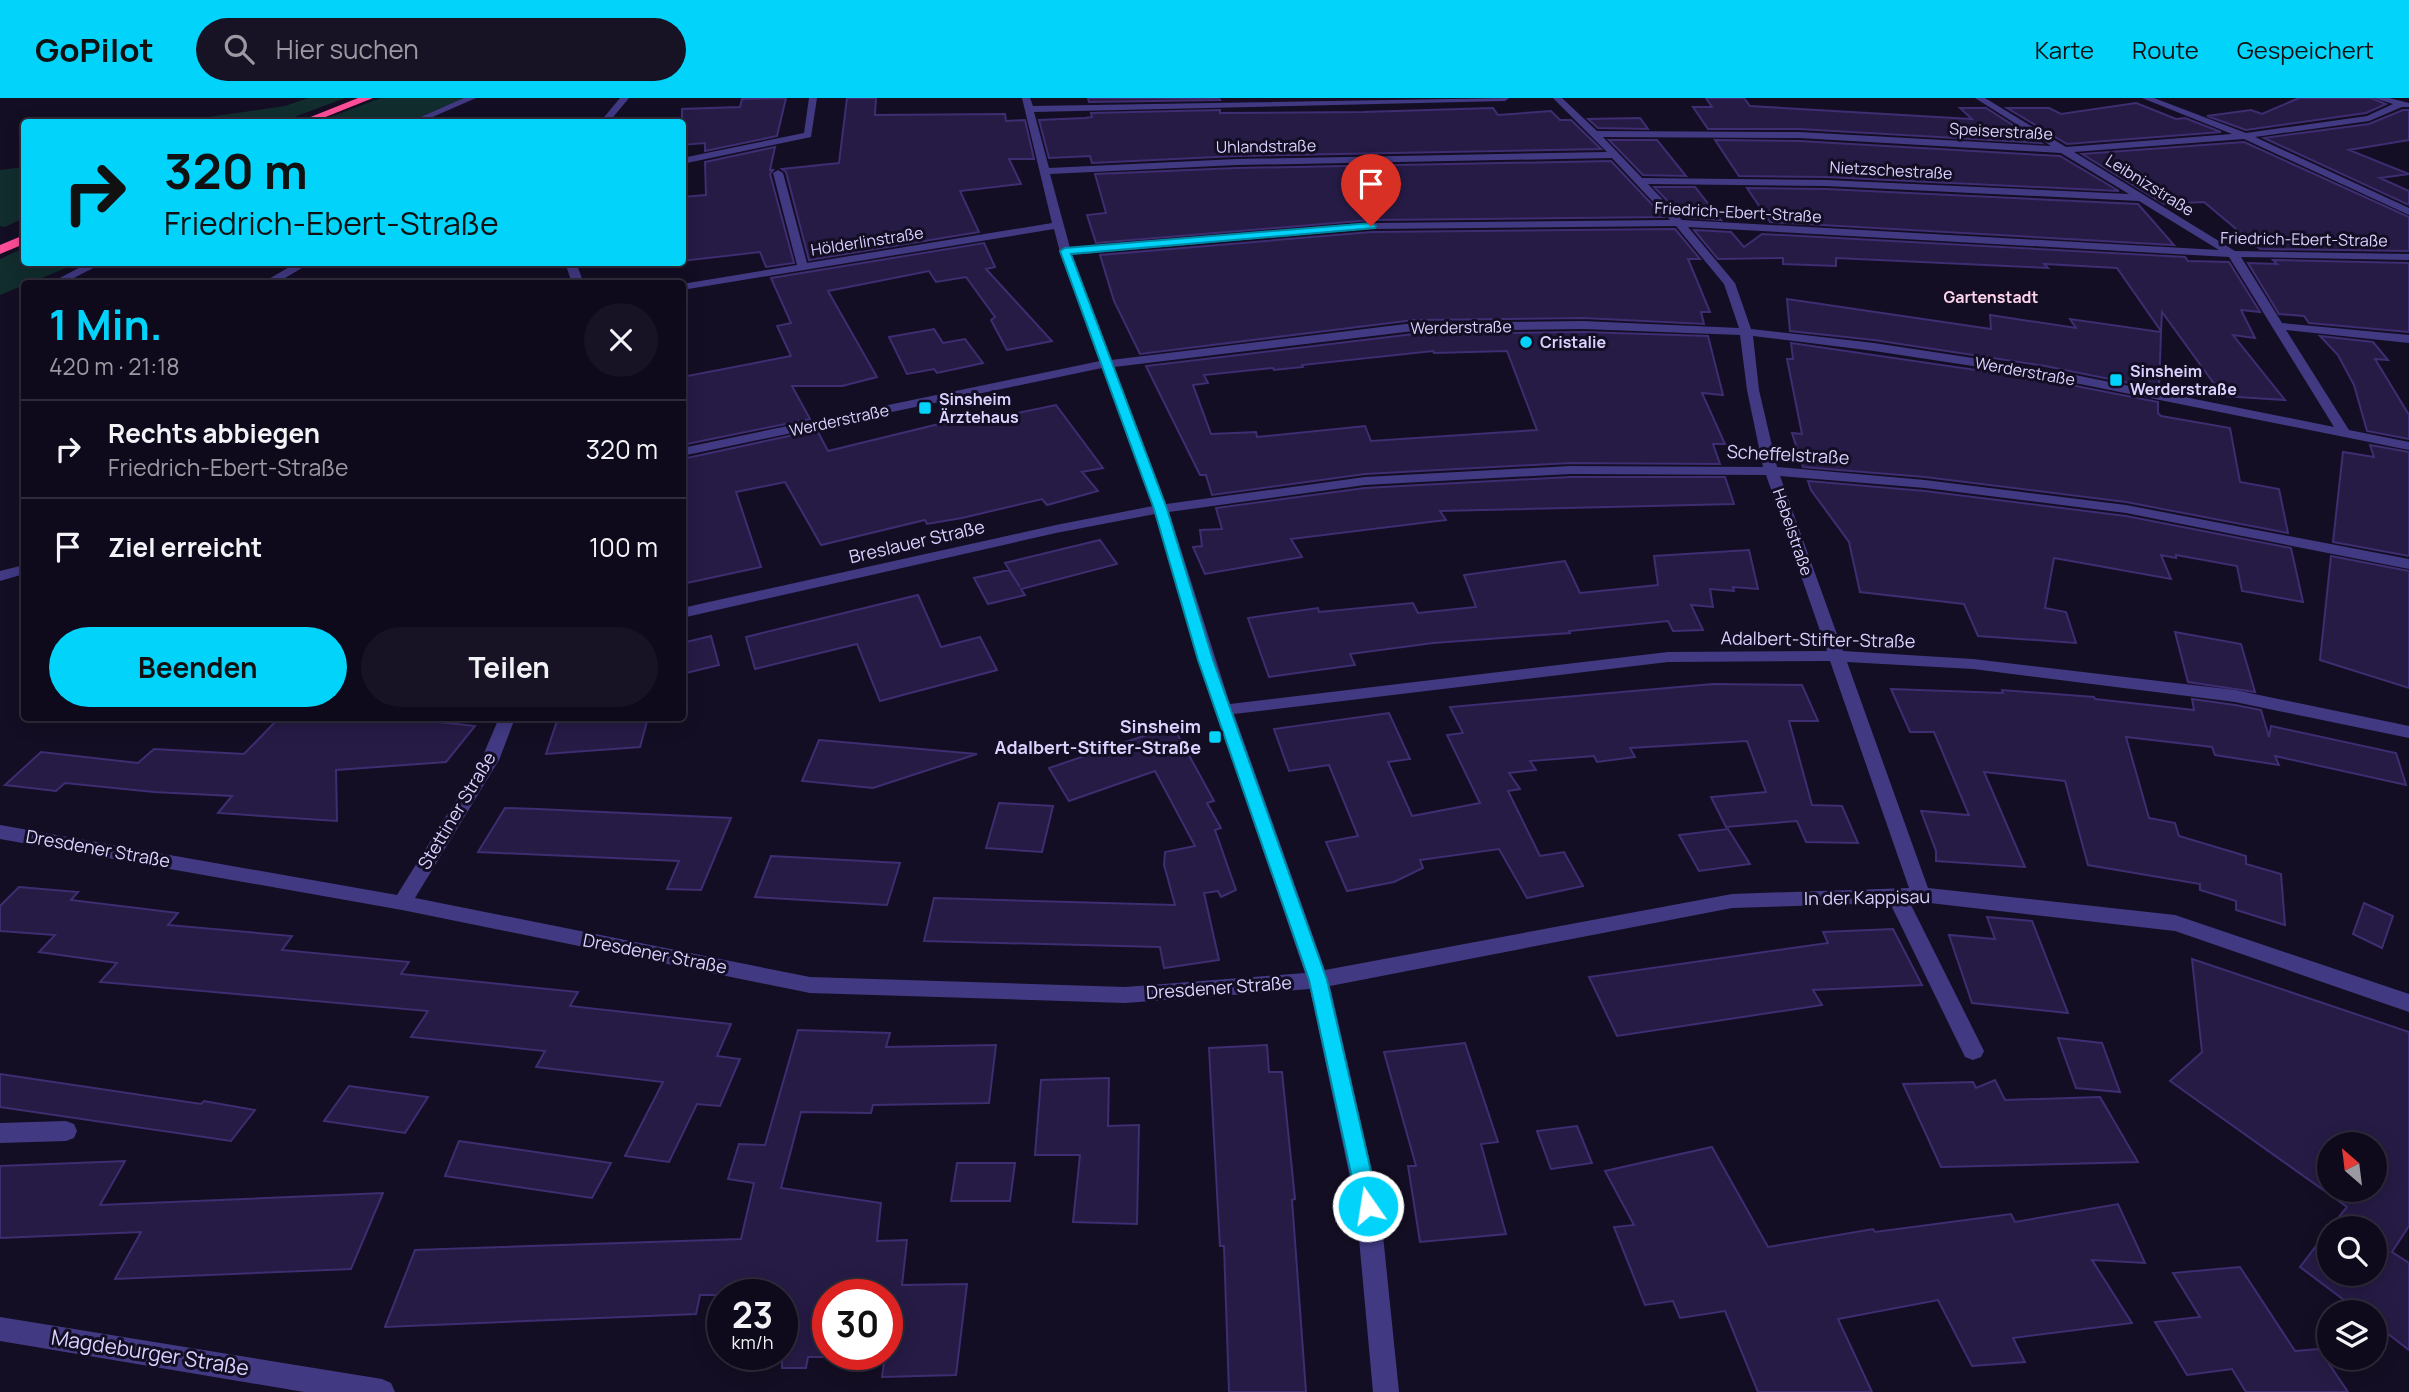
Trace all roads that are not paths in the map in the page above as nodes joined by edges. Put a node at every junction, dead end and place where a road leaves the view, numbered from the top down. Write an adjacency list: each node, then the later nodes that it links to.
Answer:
1 (368, 98): 12 (highway)
2 (472, 98): 13 (street)
3 (625, 98): 14 (street)
4 (813, 98): 19 (street)
5 (1505, 98): 10 (street)
6 (1557, 98): 15 (street, Hebelstraße)
7 (1979, 98): 17 (street, Leibnizstraße)
8 (2146, 98): 16 (street)
9 (2378, 98): 11 (street)
10 (1027, 103): 20 (street)
11 (2405, 105): 16 (street, Speiserstraße)
12 (312, 119)
13 (421, 119)
14 (607, 119)
15 (1595, 134): 17 (street, Speiserstraße); 18 (street, Hebelstraße)
16 (2245, 136): 17 (street, Speiserstraße); 24 (street)
17 (2065, 150): 23 (street, Leibnizstraße)
18 (1615, 155): 20 (street, Uhlandstraße); 22 (street, Hebelstraße)
19 (686, 160)
20 (1043, 171): 26 (street)
21 (778, 173): 34 (street)
22 (1639, 181): 23 (street, Nietzschestraße); 25 (street, Hebelstraße)
23 (2141, 198): 30 (street, Leibnizstraße)
24 (2409, 212)
25 (1679, 223): 29 (street, Friedrich-Ebert-Straße); 30 (street, Friedrich-Ebert-Straße); 39 (street, Hebelstraße)
26 (1057, 225): 29 (street); 34 (street, Hölderlinstraße)
27 (21, 240): 28 (highway)
28 (0, 250)
29 (1065, 251): 41 (street)
30 (2233, 254): 31 (street, Friedrich-Ebert-Straße); 38 (street, Leibnizstraße)
31 (2409, 257)
32 (92, 266): 35 (street)
33 (299, 266): 36 (street)
34 (803, 267): 37 (street, Hölderlinstraße)
35 (62, 280)
36 (273, 280)
37 (686, 286)
38 (2279, 326): 40 (street); 42 (street, Leibnizstraße)
39 (1746, 332): 41 (street, Werderstraße); 42 (street, Werderstraße); 45 (street, Hebelstraße)
40 (2409, 338)
41 (1105, 364): 44 (street, Werderstraße); 46 (street)
42 (2344, 433): 43 (street, Werderstraße)
43 (2409, 446)
44 (686, 451)
45 (1771, 471): 46 (street, Scheffelstraße); 47 (street, Scheffelstraße); 51 (street, Hebelstraße)
46 (1161, 509): 50 (street, Breslauer Straße); 52 (street)
47 (2409, 564)
48 (21, 571): 49 (street)
49 (0, 576)
50 (686, 612)
51 (1836, 656): 52 (street, Adalbert-Stifter-Straße); 54 (street, Adalbert-Stifter-Straße); 56 (street, Hebelstraße)
52 (1224, 710): 59 (street)
53 (506, 721): 58 (street, Stettiner Straße)
54 (2409, 732)
55 (0, 832): 58 (street, Dresdener Straße)
56 (1921, 895): 57 (street, In der Kappisau); 60 (street, In der Kappisau)
57 (1897, 897): 59 (street, In der Kappisau); 61 (street)
58 (402, 903): 59 (street, Dresdener Straße)
59 (1318, 980): 66 (street)
60 (2409, 1003)
61 (1973, 1051)
62 (66, 1130): 63 (street)
63 (0, 1133)
64 (0, 1329): 65 (street, Magdeburger Straße)
65 (382, 1392)
66 (1386, 1392)

